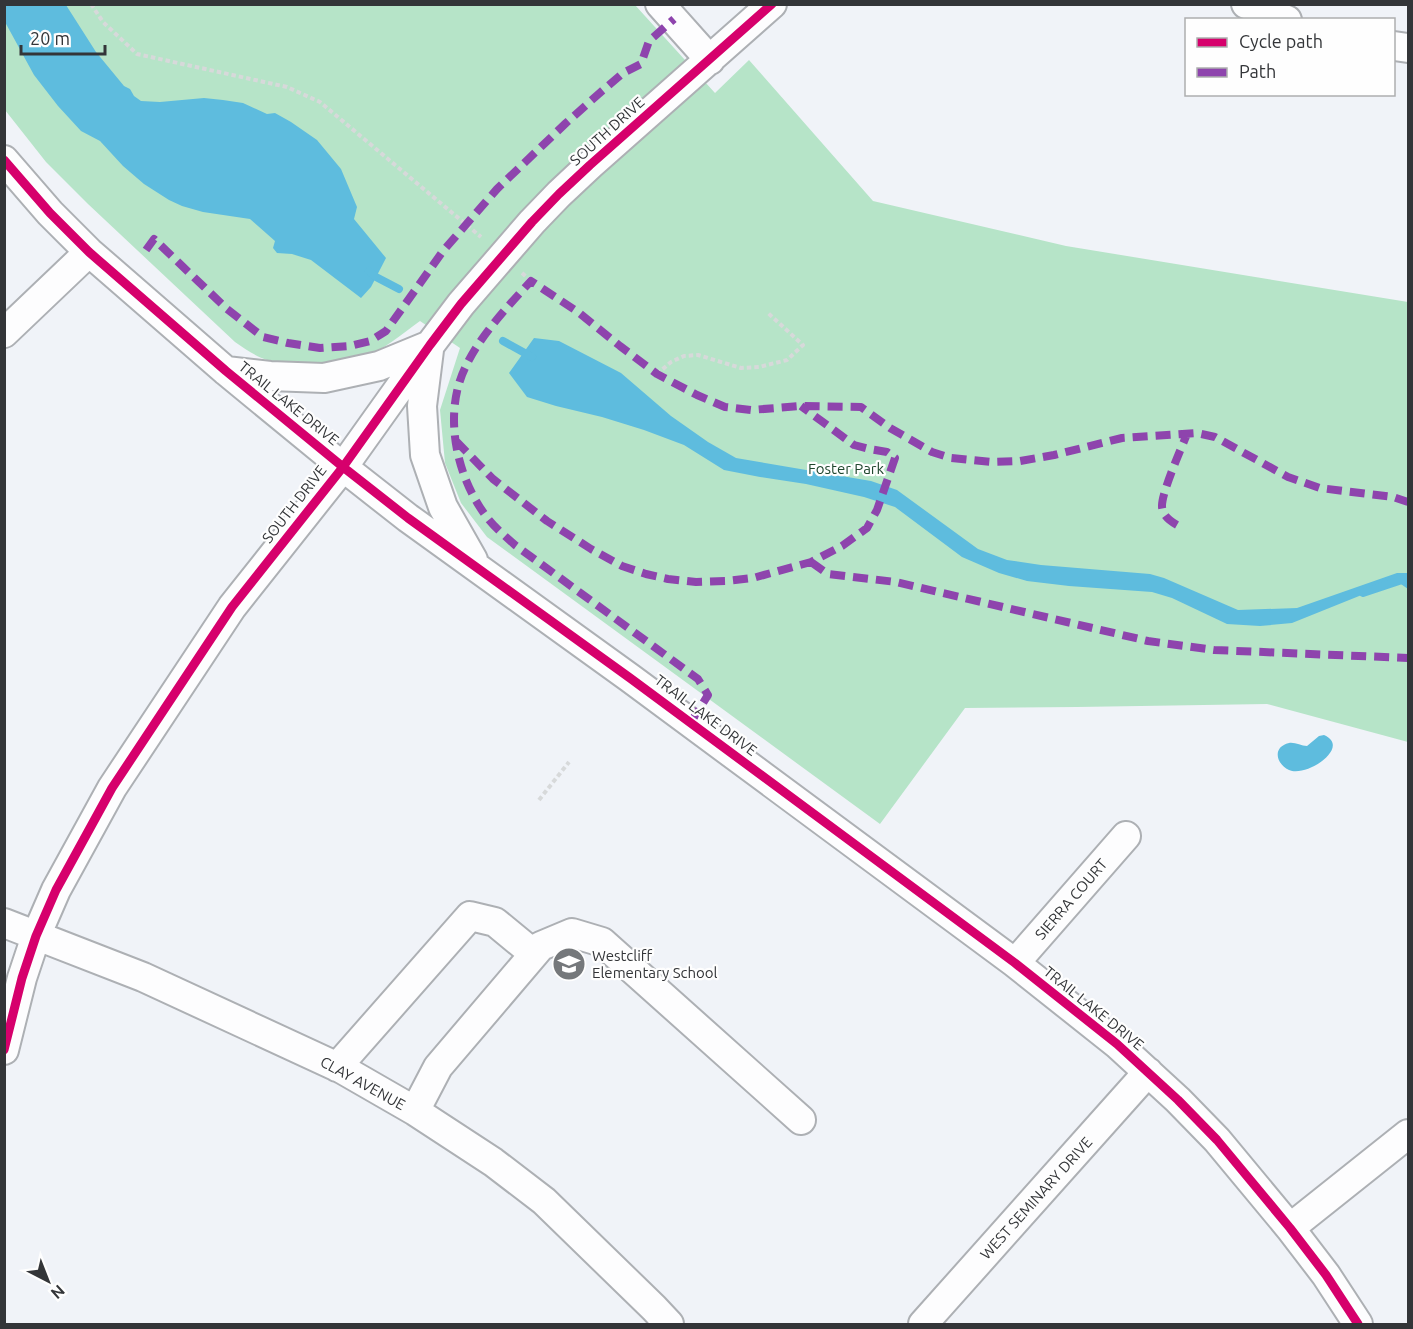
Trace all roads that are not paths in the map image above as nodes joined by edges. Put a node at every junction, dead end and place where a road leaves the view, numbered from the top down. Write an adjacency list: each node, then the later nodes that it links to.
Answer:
1 (660, 4): 5 (street)
2 (772, 4): 5 (street, SOUTH DRIVE)
3 (1246, 4): 4 (street)
4 (1282, 18)
5 (710, 60): 9 (street, SOUTH DRIVE)
6 (4, 160): 7 (street, TRAIL LAKE DRIVE)
7 (89, 252): 8 (street); 10 (street, TRAIL LAKE DRIVE)
8 (4, 333)
9 (430, 345): 10 (street); 11 (street, SOUTH DRIVE); 12 (street)
10 (226, 371): 11 (street, TRAIL LAKE DRIVE)
11 (342, 467): 12 (street, TRAIL LAKE DRIVE); 15 (street, SOUTH DRIVE)
12 (478, 569): 17 (street, TRAIL LAKE DRIVE)
13 (1126, 836): 17 (street, SIERRA COURT)
14 (4, 923): 15 (street, CLAY AVENUE)
15 (36, 936): 18 (street, SOUTH DRIVE); 19 (street, CLAY AVENUE)
16 (534, 954): 19 (street); 21 (street); 22 (street)
17 (1015, 963): 20 (street, TRAIL LAKE DRIVE)
18 (4, 1050)
19 (337, 1067): 21 (street, CLAY AVENUE)
20 (1148, 1072): 24 (street, TRAIL LAKE DRIVE); 26 (street, WEST SEMINARY DRIVE)
21 (415, 1111): 25 (street, CLAY AVENUE)
22 (801, 1120)
23 (1408, 1134): 24 (street)
24 (1290, 1228): 27 (street, TRAIL LAKE DRIVE)
25 (669, 1324)
26 (923, 1324)
27 (1358, 1324)

